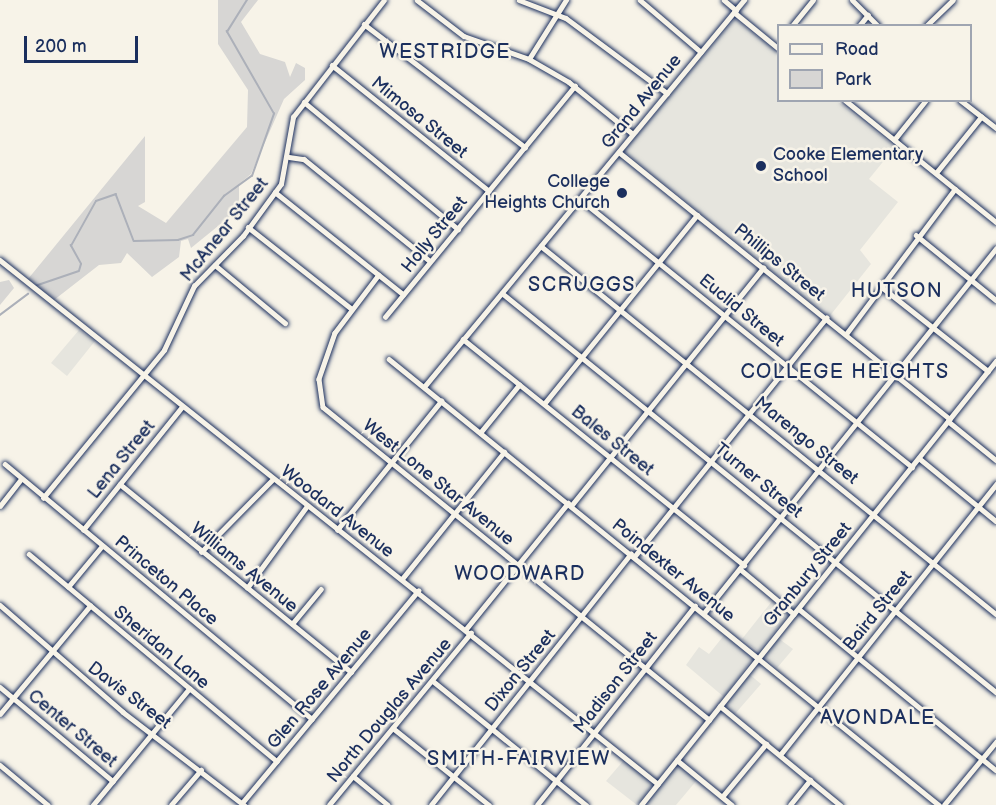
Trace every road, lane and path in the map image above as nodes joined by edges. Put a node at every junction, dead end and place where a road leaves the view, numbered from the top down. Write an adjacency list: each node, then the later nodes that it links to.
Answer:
1 (384, 0): 14 (street, McAnear Street)
2 (417, 0): 21 (street)
3 (519, 0): 12 (street)
4 (566, 0): 12 (street)
5 (640, 0): 20 (street)
6 (724, 0): 11 (street)
7 (744, 0): 11 (street, Grand Avenue)
8 (813, 0): 15 (street)
9 (852, 0): 13 (main road)
10 (953, 0): 18 (street)
11 (735, 11): 19 (street); 20 (street, Grand Avenue)
12 (558, 14): 21 (street); 24 (street)
13 (868, 15): 16 (street); 17 (main road)
14 (364, 24): 22 (street, McAnear Street); 33 (street)
15 (794, 24)
16 (861, 24)
17 (876, 24)
18 (928, 24)
19 (777, 44)
20 (701, 52): 24 (street, Grand Avenue)
21 (529, 59): 23 (street)
22 (332, 65): 25 (street, McAnear Street); 38 (street, Mimosa Street)
23 (575, 86): 31 (street); 33 (street, Holly Street)
24 (667, 93): 31 (street, Grand Avenue)
25 (304, 102): 35 (street, McAnear Street); 44 (street)
26 (847, 102): 32 (street)
27 (924, 102): 32 (street)
28 (962, 102): 29 (main road)
29 (981, 117): 30 (main road); 36 (street)
30 (996, 128)
31 (633, 134): 34 (street, Grand Avenue)
32 (894, 140): 36 (street)
33 (525, 147): 38 (street, Holly Street)
34 (619, 152): 40 (street, Grand Avenue); 41 (street, Phillips Street)
35 (289, 157): 39 (street, McAnear Street); 49 (street)
36 (936, 173): 37 (street)
37 (955, 189): 42 (street); 45 (street)
38 (489, 191): 44 (street, Holly Street)
39 (275, 192): 43 (street, McAnear Street); 53 (street)
40 (580, 199): 46 (street, Grand Avenue); 50 (street, Euclid Street)
41 (697, 215): 50 (street); 52 (street, Phillips Street)
42 (996, 222)
43 (248, 227): 51 (street, McAnear Street); 59 (street)
44 (458, 228): 49 (street, Holly Street)
45 (916, 235): 54 (street); 55 (street)
46 (541, 246): 56 (street, Grand Avenue); 60 (street, Marengo Street)
47 (996, 248): 54 (street)
48 (0, 260): 75 (street, Woodard Avenue)
49 (430, 261): 57 (street, Holly Street)
50 (659, 263): 60 (street); 61 (street, Euclid Street)
51 (215, 265): 64 (street); 75 (street, McAnear Street)
52 (763, 268): 61 (street, North Douglas Avenue); 63 (street, Phillips Street)
53 (379, 275): 57 (street); 59 (street, West Lone Star Avenue)
54 (971, 280): 58 (street); 65 (street)
55 (883, 288): 65 (street); 66 (street)
56 (502, 293): 67 (street, Grand Avenue); 68 (street, Turner Street)
57 (403, 294): 62 (street, Holly Street)
58 (996, 300)
59 (352, 309): 91 (street, West Lone Star Avenue)
60 (622, 310): 68 (street); 71 (street, Marengo Street)
61 (724, 315): 71 (street, North Douglas Avenue); 72 (street, Euclid Street)
62 (385, 317)
63 (826, 318): 66 (street, Phillips Street); 72 (street, Dixon Street)
64 (285, 323)
65 (933, 328): 73 (street); 74 (street)
66 (846, 334): 74 (street, Phillips Street)
67 (463, 339): 76 (street, Bales Street); 77 (street, Grand Avenue)
68 (583, 357): 79 (street); 81 (street, Turner Street)
69 (389, 359): 77 (street, Poindexter Avenue)
70 (996, 361): 73 (street, Granbury Street)
71 (687, 362): 81 (street, North Douglas Avenue); 82 (street, Marengo Street)
72 (788, 366): 82 (street, Dixon Street); 84 (street, Euclid Street)
73 (988, 371): 83 (street, Granbury Street)
74 (896, 374): 83 (street, Phillips Street); 84 (street)
75 (143, 375): 80 (street, Woodard Avenue); 99 (street, McAnear Street)
76 (519, 385): 79 (street, Bales Street); 85 (street)
77 (424, 387): 78 (street, Poindexter Avenue)
78 (441, 401): 85 (street, Poindexter Avenue); 91 (street)
79 (544, 404): 87 (street, Bales Street)
80 (182, 407): 96 (street, Woodard Avenue); 97 (street, Lena Street)
81 (649, 410): 87 (street, North Douglas Avenue); 90 (street, Turner Street)
82 (750, 413): 90 (street, Dixon Street); 94 (street, Marengo Street)
83 (949, 420): 88 (street, Granbury Street); 89 (street, Phillips Street)
84 (857, 422): 93 (street, Euclid Street); 94 (street)
85 (480, 433): 86 (street, Poindexter Avenue)
86 (504, 452): 101 (street, Poindexter Avenue); 105 (street)
87 (610, 458): 101 (street, North Douglas Avenue); 104 (street, Bales Street)
88 (918, 458): 93 (street, Granbury Street); 103 (street)
89 (996, 460)
90 (712, 461): 104 (street, Dixon Street); 107 (street, Turner Street)
91 (391, 463): 105 (street, West Lone Star Avenue); 110 (street)
92 (5, 464): 95 (street, Princeton Place)
93 (912, 467): 106 (street, Granbury Street)
94 (819, 470): 106 (street, Marengo Street); 107 (street)
95 (21, 479): 99 (street, Princeton Place); 100 (street)
96 (272, 480): 102 (street, Woodard Avenue); 112 (street)
97 (120, 484): 109 (street, Lena Street); 112 (street, Williams Avenue)
98 (996, 484): 103 (street, Baird Street)
99 (44, 498): 109 (street, Princeton Place)
100 (1, 502)
101 (569, 505): 114 (street, Poindexter Avenue); 117 (street, North Douglas Avenue)
102 (307, 506): 110 (street, Woodard Avenue); 121 (street)
103 (978, 507): 108 (street); 116 (street, Baird Street)
104 (674, 508): 114 (street, Dixon Street); 118 (street, Bales Street)
105 (454, 514): 117 (street, West Lone Star Avenue); 119 (street)
106 (874, 514): 115 (street, Granbury Street); 116 (street, Marengo Street)
107 (782, 518): 115 (street, Turner Street); 118 (street)
108 (996, 521)
109 (83, 530): 111 (street, Princeton Place)
110 (338, 530): 119 (street, Woodard Avenue)
111 (102, 546): 120 (street); 150 (street, Princeton Place)
112 (201, 552): 121 (street, Williams Avenue)
113 (29, 554): 120 (street, Sheridan Lane)
114 (633, 555): 126 (street, Poindexter Avenue); 132 (street, Dixon Street)
115 (836, 561): 127 (street, Granbury Street); 128 (street, Turner Street)
116 (933, 564): 128 (street, Baird Street); 131 (street, Marengo Street)
117 (518, 565): 132 (street, West Lone Star Avenue); 134 (street, North Douglas Avenue)
118 (742, 567): 129 (street); 130 (street, Bales Street)
119 (402, 579): 123 (street, Woodard Avenue)
120 (68, 587): 125 (street, Sheridan Lane)
121 (248, 588): 133 (street, Williams Avenue)
122 (321, 588): 133 (street)
123 (418, 591): 134 (street, Woodard Avenue); 140 (street, Glen Rose Avenue)
124 (0, 605): 136 (street, Davis Street)
125 (90, 606): 136 (street); 144 (street, Sheridan Lane)
126 (695, 606): 129 (street, Poindexter Avenue); 139 (street, Madison Street)
127 (798, 609): 130 (street, Granbury Street); 138 (street)
128 (896, 610): 138 (street, Baird Street); 145 (street, Turner Street)
129 (704, 613): 137 (street, Poindexter Avenue)
130 (794, 614): 137 (street, Granbury Street)
131 (996, 614)
132 (582, 616): 139 (street, West Lone Star Avenue); 142 (street, Dixon Street)
133 (292, 624): 140 (street, Williams Avenue)
134 (466, 629): 135 (street, Woodard Avenue)
135 (471, 633): 141 (street, North Douglas Avenue); 142 (street, Woodard Avenue)
136 (51, 653): 146 (street); 155 (street, Davis Street)
137 (759, 657): 147 (street, Granbury Street); 148 (street, Poindexter Avenue)
138 (858, 657): 148 (street, Baird Street); 159 (street)
139 (645, 668): 151 (street, West Lone Star Avenue); 154 (street, Madison Street)
140 (351, 672): 150 (street, Glen Rose Avenue)
141 (433, 681): 152 (street, North Douglas Avenue); 153 (street)
142 (530, 681): 153 (street, Dixon Street); 154 (street, Woodard Avenue)
143 (0, 687): 146 (street, Center Street)
144 (189, 689): 155 (street); 161 (street, Sheridan Lane)
145 (996, 692)
146 (13, 698): 149 (street); 168 (street, Center Street)
147 (720, 706): 151 (street, Granbury Street); 157 (street)
148 (819, 706): 158 (street, Baird Street); 186 (street, Poindexter Avenue)
149 (0, 714)
150 (312, 719): 161 (street, Glen Rose Avenue)
151 (709, 720): 160 (street, Granbury Street)
152 (393, 728): 165 (street, North Douglas Avenue); 166 (street)
153 (492, 728): 166 (street, Dixon Street); 169 (street)
154 (594, 732): 169 (street, Madison Street); 170 (street, Woodard Avenue)
155 (153, 733): 163 (street, Davis Street); 168 (street)
156 (996, 742): 159 (street)
157 (766, 744): 158 (street); 171 (street)
158 (780, 755): 167 (street)
159 (981, 758): 164 (street); 187 (street)
160 (677, 760): 170 (street, Granbury Street); 171 (street)
161 (277, 761): 172 (street, Glen Rose Avenue)
162 (0, 765): 173 (street)
163 (201, 770): 172 (street, Davis Street); 175 (street)
164 (996, 770)
165 (353, 776): 176 (street, North Douglas Avenue); 177 (street)
166 (454, 777): 178 (street, Dixon Street); 179 (street)
167 (810, 780): 184 (street); 185 (street)
168 (113, 781): 174 (street)
169 (556, 781): 180 (street, Madison Street); 181 (street)
170 (658, 784): 182 (street, Granbury Street)
171 (722, 797): 183 (street)
172 (243, 804)
173 (48, 805)
174 (93, 805)
175 (171, 805)
176 (329, 805)
177 (388, 805)
178 (431, 805)
179 (489, 805)
180 (537, 805)
181 (586, 805)
182 (641, 805)
183 (732, 805)
184 (790, 805)
185 (840, 805)
186 (939, 805)
187 (944, 805)

